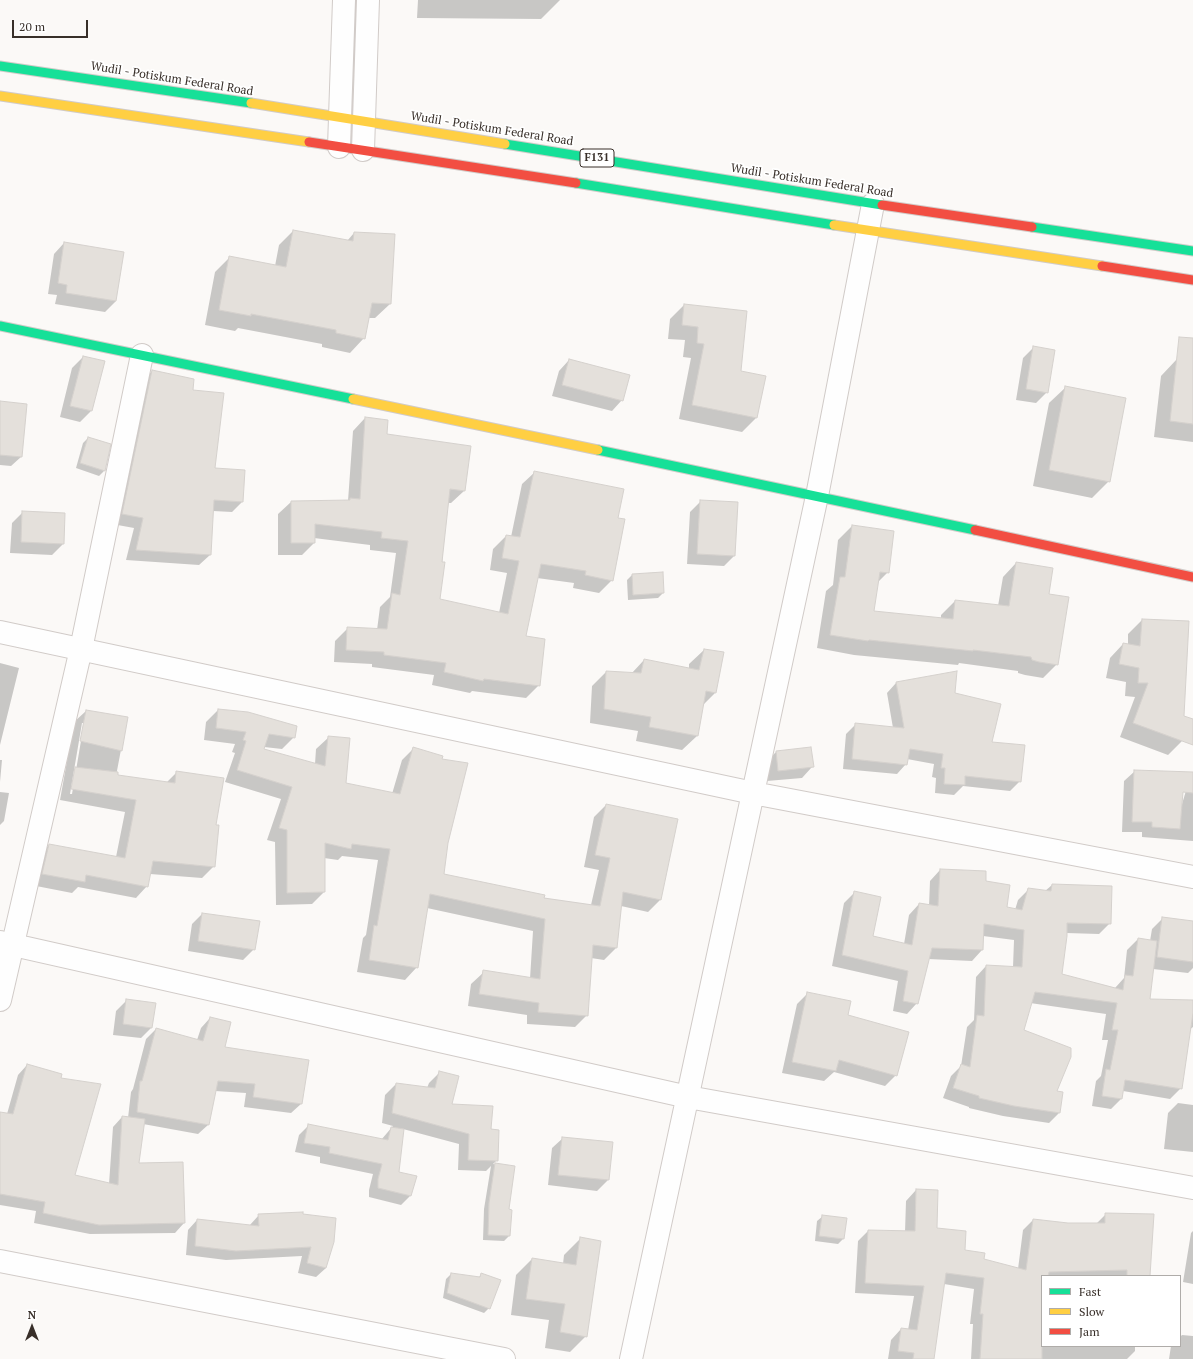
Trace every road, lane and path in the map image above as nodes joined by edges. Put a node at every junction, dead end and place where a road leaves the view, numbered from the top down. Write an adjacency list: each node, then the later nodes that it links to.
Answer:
1 (344, 0): 5 (street)
2 (368, 0): 6 (street)
3 (0, 66): 5 (main road, Wudil - Potiskum Federal Road / F131)
4 (0, 96): 7 (main road, F131)
5 (341, 117): 6 (main road, Wudil - Potiskum Federal Road / F131); 7 (street)
6 (364, 121): 8 (street); 9 (main road, Wudil - Potiskum Federal Road / F131)
7 (339, 147): 8 (main road, F131)
8 (363, 150): 10 (main road, F131)
9 (873, 204): 10 (street); 11 (main road, Wudil - Potiskum Federal Road / F131)
10 (867, 231): 12 (main road, F131); 15 (street)
11 (1193, 251)
12 (1193, 280)
13 (0, 326): 14 (main road)
14 (142, 355): 15 (main road); 18 (street)
15 (817, 496): 16 (main road); 19 (street)
16 (1193, 577)
17 (0, 632): 18 (street)
18 (81, 649): 19 (street); 21 (street)
19 (753, 793): 20 (street); 23 (street)
20 (1193, 877)
21 (6, 943): 22 (street); 23 (street)
22 (0, 1000)
23 (688, 1097): 24 (street); 27 (street)
24 (1193, 1188)
25 (0, 1261): 26 (street)
26 (504, 1359)
27 (631, 1359)

